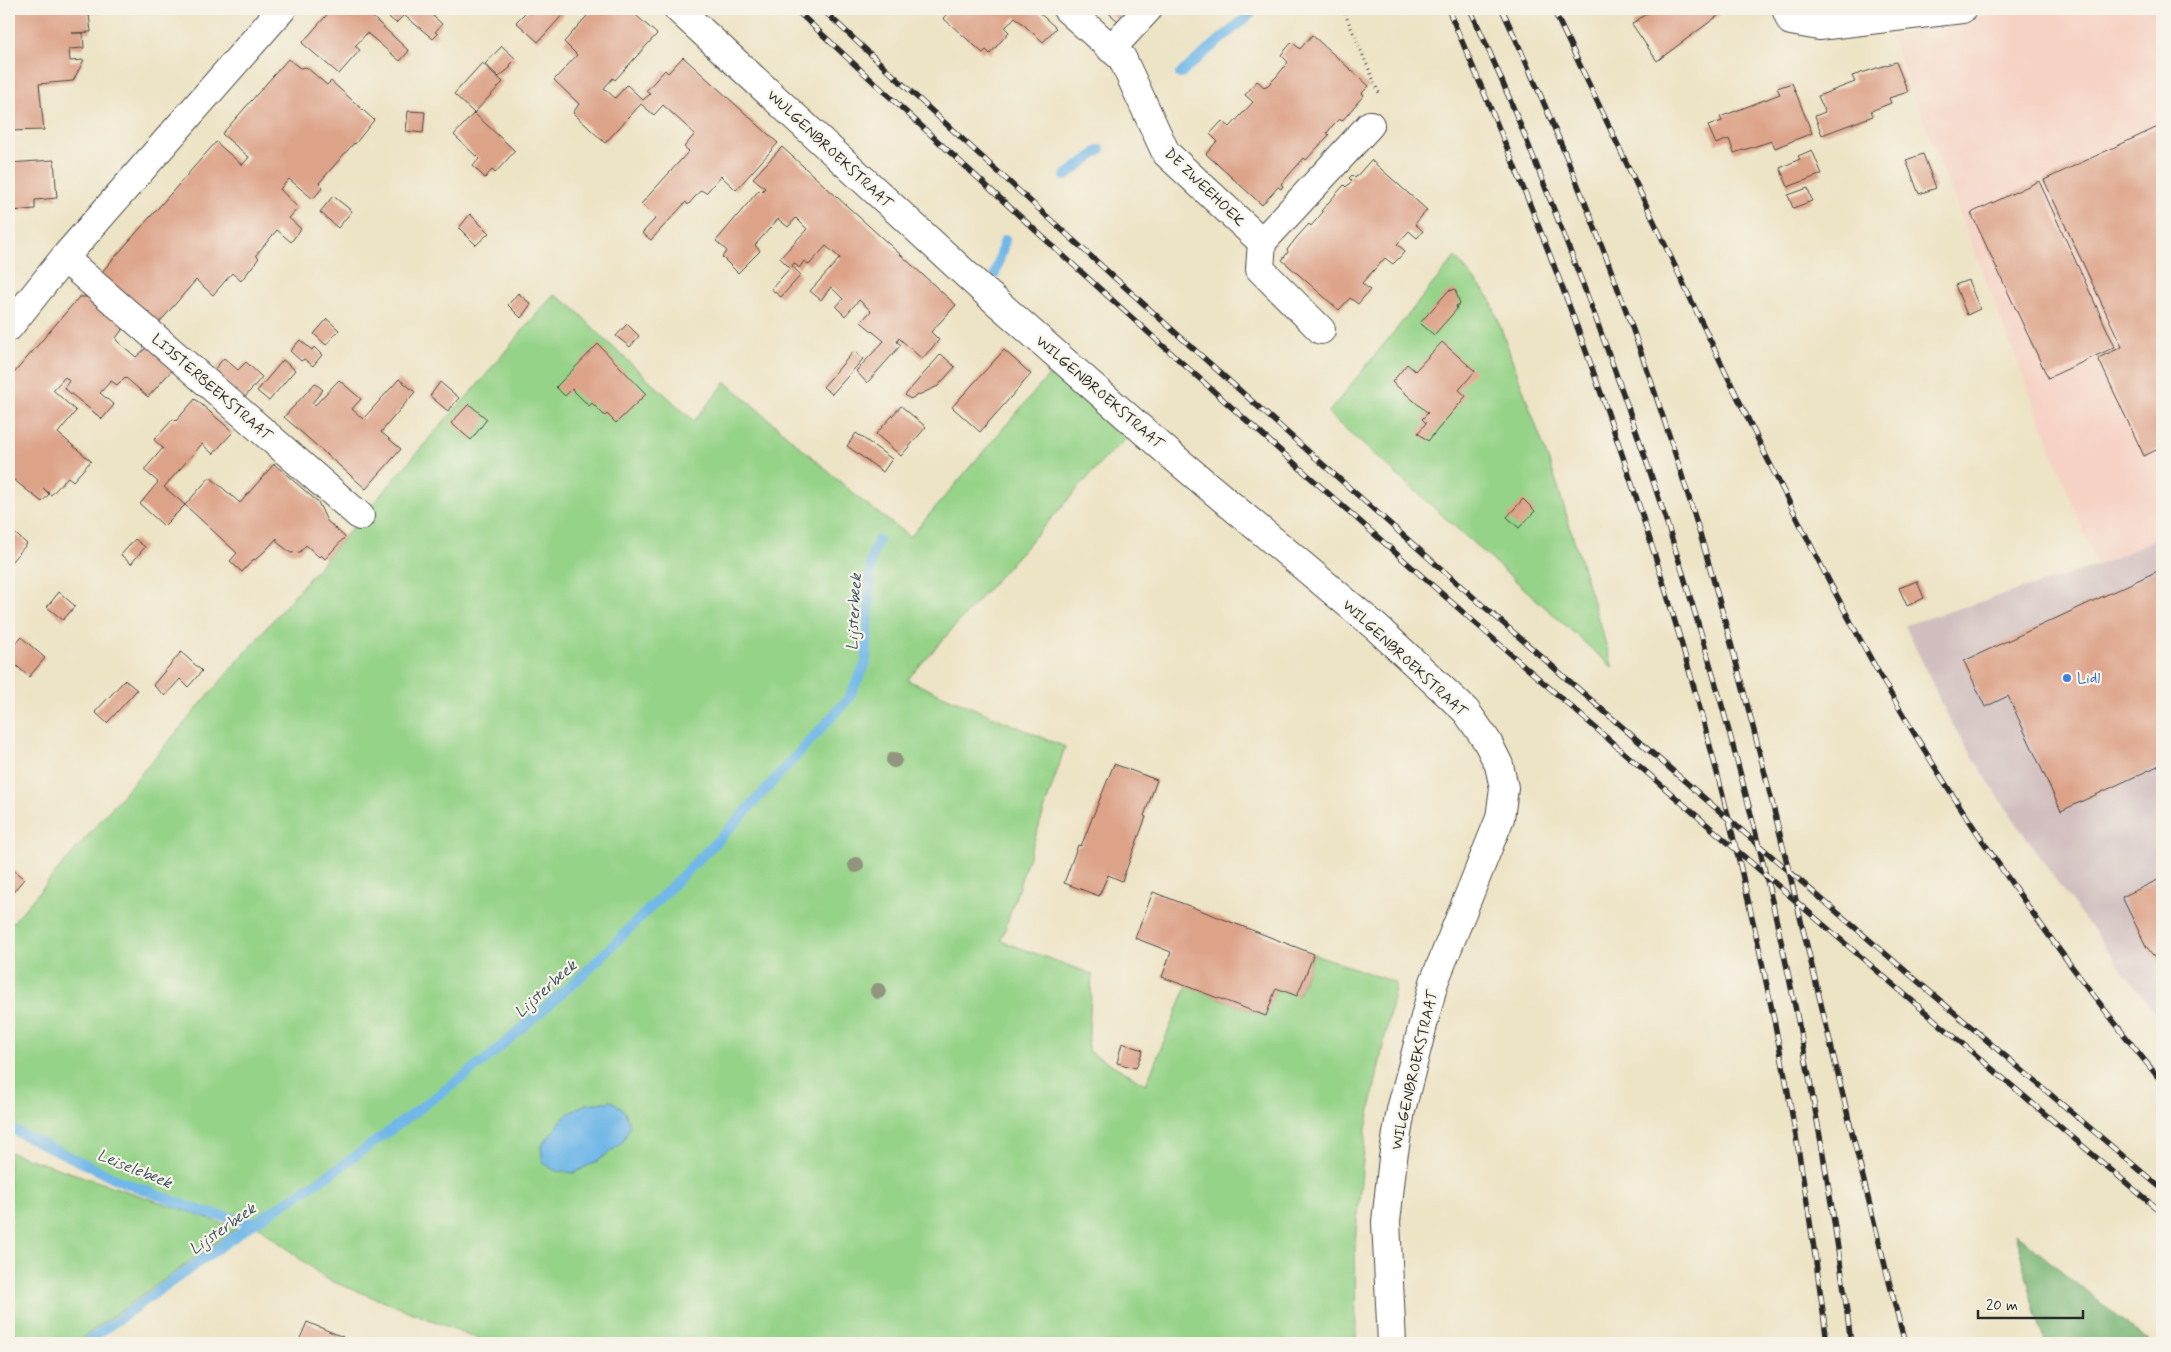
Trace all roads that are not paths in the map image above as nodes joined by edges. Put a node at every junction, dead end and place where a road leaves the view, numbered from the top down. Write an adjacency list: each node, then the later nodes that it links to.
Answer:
1 (282, 9): 10 (street)
2 (678, 9): 11 (street, WULGENBROEKSTRAAT)
3 (1066, 9): 7 (street, DE ZWEEHOEK)
4 (1148, 9): 7 (street)
5 (1786, 9): 6 (street)
6 (1962, 9)
7 (1111, 49): 9 (street, DE ZWEEHOEK)
8 (1370, 125): 9 (street)
9 (1262, 242): 13 (street)
10 (64, 258): 12 (street); 14 (street, LIJSTERBEEKSTRAAT)
11 (982, 289): 15 (street, WILGENBROEKSTRAAT)
12 (9, 327)
13 (1321, 330)
14 (360, 516)
15 (1392, 1343)

